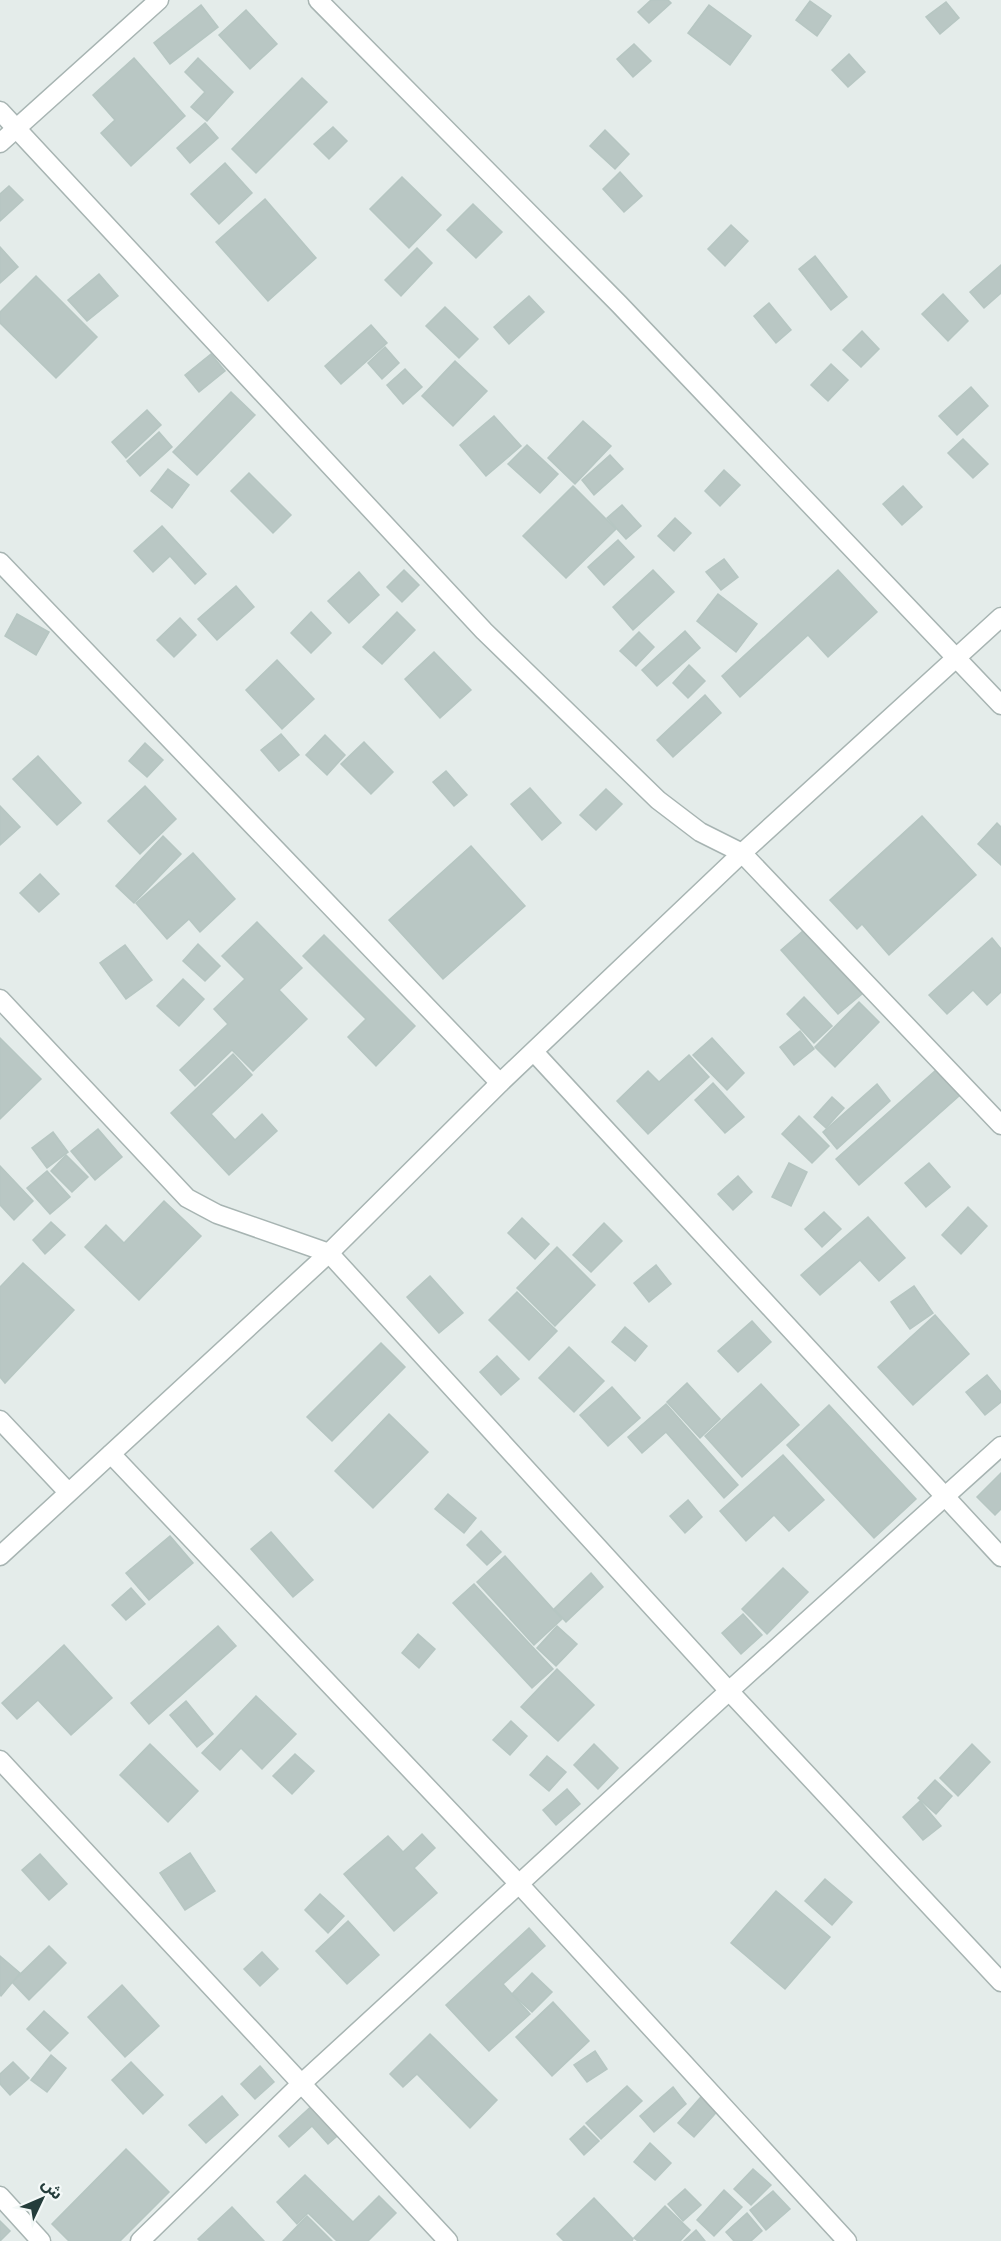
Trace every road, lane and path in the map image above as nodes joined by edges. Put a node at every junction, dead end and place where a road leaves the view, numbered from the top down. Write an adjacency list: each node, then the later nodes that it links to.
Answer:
1 (159, 0): 4 (street)
2 (318, 0): 8 (street)
3 (0, 111): 4 (street)
4 (16, 128): 5 (street); 10 (street)
5 (0, 143)
6 (0, 562): 13 (street)
7 (1001, 617): 8 (street)
8 (958, 658): 9 (street); 10 (street)
9 (1001, 705)
10 (742, 853): 12 (street); 14 (street)
11 (0, 999): 15 (street)
12 (534, 1052): 13 (street); 20 (street)
13 (500, 1083): 15 (street)
14 (1001, 1125)
15 (329, 1253): 18 (street); 23 (street)
16 (0, 1420): 19 (street)
17 (1001, 1446): 20 (street)
18 (111, 1454): 19 (street); 25 (street)
19 (68, 1492): 21 (street)
20 (945, 1498): 22 (street); 23 (street)
21 (0, 1556)
22 (1001, 1557)
23 (729, 1691): 25 (street); 26 (street)
24 (0, 1760): 27 (street)
25 (519, 1884): 27 (street); 32 (street)
26 (1001, 1982)
27 (302, 2084): 30 (street); 31 (street)
28 (0, 2196): 29 (street)
29 (41, 2241)
30 (140, 2241)
31 (448, 2241)
32 (847, 2241)

